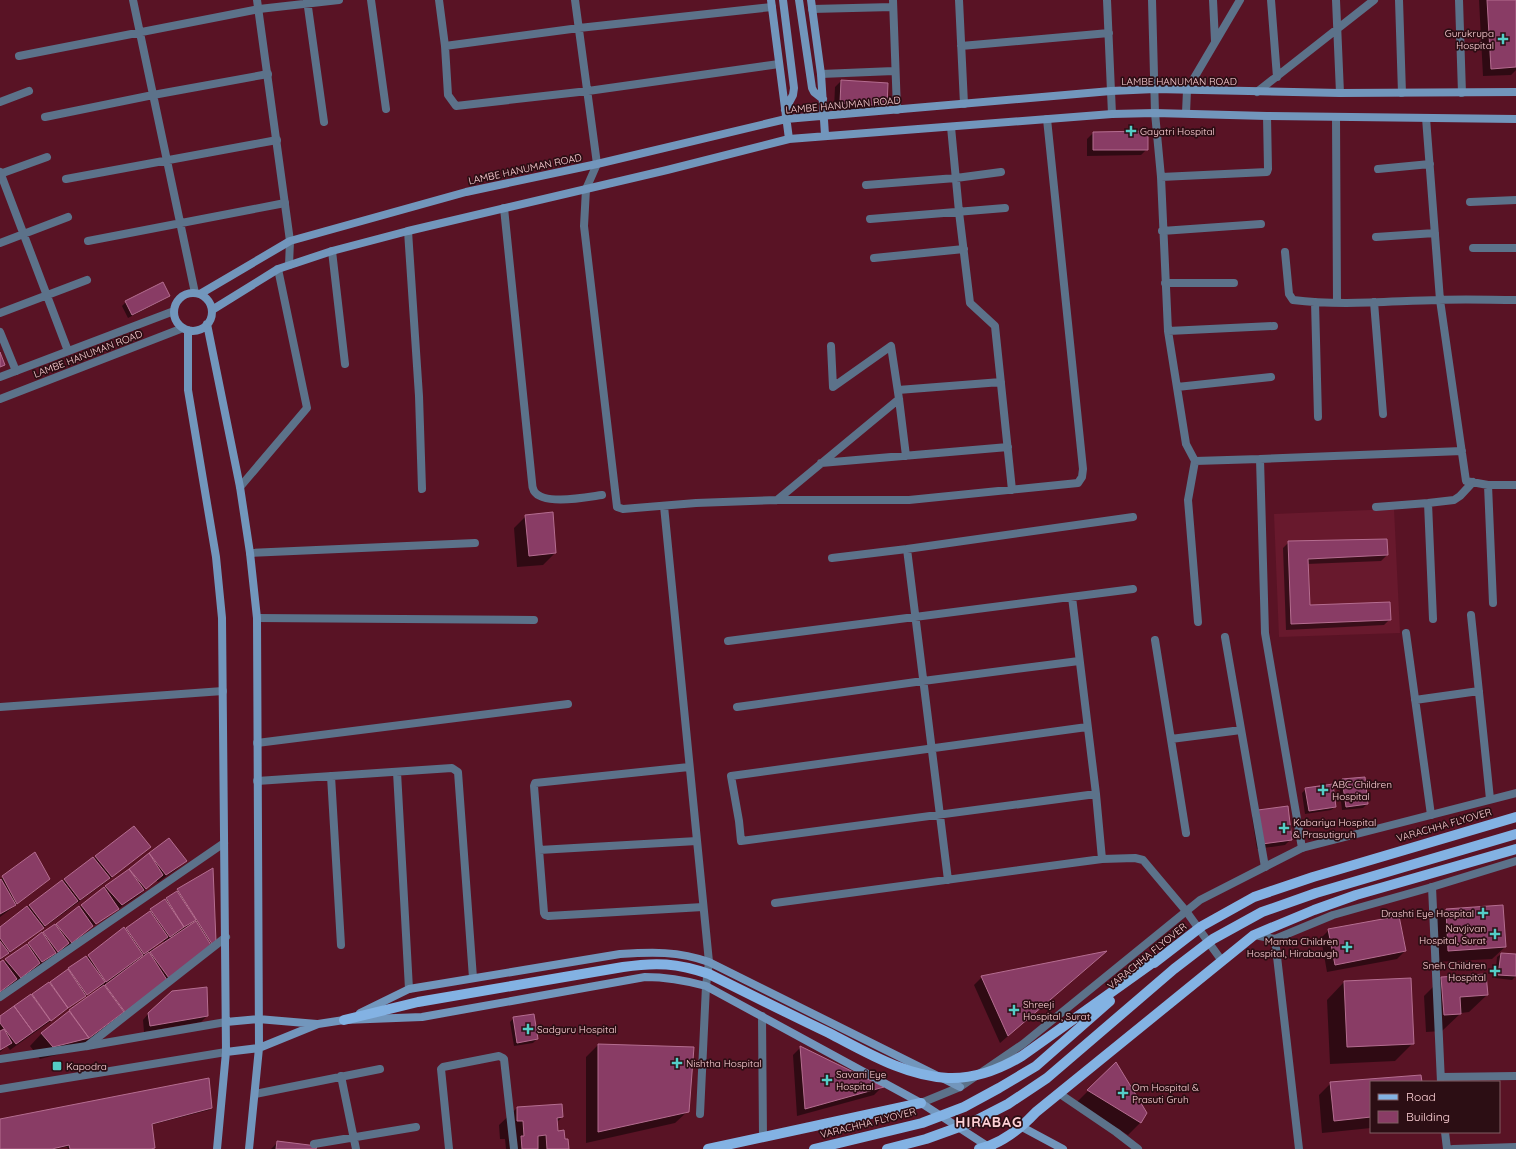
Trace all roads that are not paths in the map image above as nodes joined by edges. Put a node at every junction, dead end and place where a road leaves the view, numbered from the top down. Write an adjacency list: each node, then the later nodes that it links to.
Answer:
1 (133, 0): 27 (street)
2 (257, 0): 23 (street)
3 (339, 0): 20 (street)
4 (371, 0): 52 (street)
5 (439, 0): 30 (street)
6 (575, 0): 25 (street)
7 (783, 0): 53 (main road)
8 (799, 0): 49 (main road)
9 (811, 0): 24 (main road)
10 (958, 0): 31 (street)
11 (1107, 0): 28 (street)
12 (1152, 0): 38 (street)
13 (1213, 0): 29 (street)
14 (1240, 0): 29 (street)
15 (1271, 0): 37 (street)
16 (1336, 0): 26 (street)
17 (1374, 0): 26 (street)
18 (1399, 0): 46 (street)
19 (1459, 0): 47 (street)
20 (308, 2): 23 (street); 66 (street)
21 (771, 4): 25 (street); 33 (main road)
22 (893, 4): 24 (street); 34 (street)
23 (259, 9): 27 (street); 35 (street)
24 (812, 9): 36 (main road)
25 (579, 28): 30 (street); 41 (street)
26 (1337, 29): 37 (street); 45 (street)
27 (140, 32): 32 (street); 48 (street)
28 (1108, 34): 31 (street); 42 (street)
29 (1215, 41): 39 (street)
30 (445, 46): 41 (street)
31 (960, 46): 51 (street)
32 (19, 56)
33 (779, 64): 41 (street); 53 (main road)
34 (894, 71): 36 (street); 54 (street)
35 (268, 74): 48 (street); 70 (street)
36 (821, 74): 49 (main road)
37 (1277, 77): 43 (street)
38 (1155, 89): 39 (main road, LAMBE HANUMAN ROAD); 42 (main road, LAMBE HANUMAN ROAD); 55 (street)
39 (1187, 90): 43 (main road, LAMBE HANUMAN ROAD); 56 (street)
40 (29, 91): 50 (street)
41 (588, 91): 73 (street)
42 (1110, 91): 51 (main road, LAMBE HANUMAN ROAD); 57 (street)
43 (1257, 92): 45 (main road, LAMBE HANUMAN ROAD)
44 (1516, 92): 47 (main road, LAMBE HANUMAN ROAD)
45 (1340, 93): 46 (main road, LAMBE HANUMAN ROAD)
46 (1402, 93): 47 (main road, LAMBE HANUMAN ROAD)
47 (1462, 93)
48 (153, 95): 60 (street); 72 (street)
49 (822, 99): 58 (main road)
50 (0, 102)
51 (964, 104): 54 (main road, LAMBE HANUMAN ROAD)
52 (386, 109)
53 (785, 110): 63 (main road)
54 (897, 110): 58 (main road, LAMBE HANUMAN ROAD)
55 (1155, 113): 56 (main road); 57 (main road); 78 (street)
56 (1186, 113): 59 (main road)
57 (1112, 114): 64 (main road)
58 (824, 115): 63 (main road, LAMBE HANUMAN ROAD); 68 (main road)
59 (1267, 116): 61 (main road); 78 (street)
60 (45, 117)
61 (1336, 117): 62 (main road); 117 (street)
62 (1426, 118): 65 (main road); 74 (street)
63 (786, 119): 69 (main road); 73 (main road, LAMBE HANUMAN ROAD)
64 (1047, 119): 67 (main road); 151 (street)
65 (1516, 119)
66 (324, 122)
67 (951, 127): 68 (main road); 79 (street)
68 (825, 135): 69 (main road)
69 (789, 139): 82 (main road)
70 (277, 140): 72 (street); 85 (street)
71 (46, 157): 77 (street)
72 (167, 160): 80 (street); 91 (street)
73 (597, 164): 82 (street); 99 (main road, LAMBE HANUMAN ROAD)
74 (1430, 164): 75 (street); 96 (street)
75 (1378, 169)
76 (1001, 172): 79 (street)
77 (0, 173): 95 (street)
78 (1161, 177): 94 (street)
79 (956, 178): 81 (street); 88 (street)
80 (66, 180)
81 (866, 185)
82 (586, 189): 86 (main road); 155 (street)
83 (1516, 200): 84 (street)
84 (1470, 202)
85 (285, 203): 91 (street); 99 (street)
86 (504, 208): 93 (main road); 152 (street)
87 (1005, 208): 88 (street)
88 (959, 212): 90 (street); 103 (street)
89 (68, 217): 95 (street)
90 (870, 219)
91 (180, 224): 98 (street); 112 (street)
92 (1261, 224): 94 (street)
93 (408, 231): 104 (main road); 150 (street)
94 (1162, 231): 110 (street)
95 (23, 233): 100 (street); 113 (street)
96 (1435, 233): 97 (street); 114 (street)
97 (1376, 237)
98 (88, 241)
99 (290, 241): 107 (street); 112 (main road, LAMBE HANUMAN ROAD)
100 (0, 243)
101 (1473, 248): 102 (street)
102 (1516, 248)
103 (964, 249): 106 (street); 133 (street)
104 (332, 251): 107 (main road); 129 (street)
105 (1285, 252): 116 (street)
106 (874, 258)
107 (290, 266): 108 (main road)
108 (278, 269): 119 (main road); 149 (street)
109 (87, 280): 113 (street)
110 (1165, 283): 111 (street); 125 (street)
111 (1234, 283)
112 (198, 294): 119 (main road); 120 (main road)
113 (47, 295): 121 (street); 128 (street)
114 (1440, 300): 115 (street); 118 (street); 141 (street)
115 (1516, 300)
116 (1315, 302): 117 (street); 139 (street)
117 (1337, 302): 118 (street)
118 (1374, 302): 138 (street)
119 (212, 310): 122 (main road)
120 (174, 311): 124 (main road); 128 (street, LAMBE HANUMAN ROAD)
121 (0, 313)
122 (207, 324): 124 (main road); 149 (main road)
123 (1274, 326): 125 (street)
124 (186, 329): 136 (street, LAMBE HANUMAN ROAD); 177 (main road)
125 (1168, 331): 134 (street)
126 (0, 332): 130 (street)
127 (831, 346): 135 (street)
128 (68, 351): 130 (street, LAMBE HANUMAN ROAD)
129 (345, 364)
130 (16, 371): 131 (street, LAMBE HANUMAN ROAD)
131 (0, 377)
132 (1271, 377): 134 (street)
133 (1001, 382): 135 (street); 140 (street)
134 (1177, 386): 144 (street)
135 (898, 390): 137 (street)
136 (0, 399)
137 (899, 399): 142 (street); 145 (street)
138 (1383, 414)
139 (1318, 417)
140 (1008, 447): 142 (street); 151 (street)
141 (1462, 451): 143 (street); 146 (street)
142 (906, 456): 145 (street)
143 (1260, 459): 144 (street); 202 (street)
144 (1195, 461): 170 (street)
145 (821, 463): 153 (street)
146 (1473, 482): 147 (street); 154 (street)
147 (1488, 485): 148 (street); 164 (street)
148 (1516, 485)
149 (240, 487): 160 (main road)
150 (422, 489)
151 (1012, 490): 153 (street)
152 (602, 495)
153 (776, 500): 155 (street)
154 (1428, 504): 156 (street); 168 (street)
155 (664, 506): 188 (street)
156 (1376, 507)
157 (1133, 518): 159 (street)
158 (475, 543): 160 (street)
159 (907, 549): 161 (street); 166 (street)
160 (250, 553): 167 (main road)
161 (832, 558)
162 (1133, 589): 163 (street)
163 (1072, 597): 166 (street); 175 (street)
164 (1493, 603)
165 (1471, 615): 178 (street)
166 (916, 616): 174 (street); 176 (street)
167 (256, 618): 169 (street); 186 (main road)
168 (1432, 619)
169 (534, 620)
170 (1198, 622)
171 (1406, 633): 179 (street)
172 (1225, 637): 184 (street)
173 (1155, 640): 185 (street)
174 (728, 641)
175 (1079, 661): 176 (street); 183 (street)
176 (923, 681): 182 (street); 187 (street)
177 (223, 691): 181 (street); 201 (main road)
178 (1479, 691): 179 (street); 194 (street)
179 (1415, 700): 196 (street)
180 (568, 704): 186 (street)
181 (0, 707)
182 (737, 707)
183 (1087, 727): 187 (street); 193 (street)
184 (1241, 730): 185 (street); 207 (street)
185 (1171, 739): 198 (street)
186 (257, 743): 191 (main road)
187 (931, 748): 195 (street); 195 (street)
188 (689, 767): 200 (street); 204 (street)
189 (396, 772): 190 (street); 220 (street); 222 (street)
190 (331, 776): 191 (street); 216 (street)
191 (257, 781): 225 (main road)
192 (1516, 793): 194 (street)
193 (1096, 794): 195 (street); 205 (street)
194 (1490, 800): 196 (street)
195 (939, 814): 208 (street)
196 (1431, 814): 202 (street)
197 (1516, 817): 217 (main road, VARACHHA FLYOVER)
198 (1186, 833)
199 (1516, 834): 259 (main road)
200 (697, 841): 204 (street); 211 (street)
201 (224, 843): 214 (main road); 223 (street)
202 (1302, 848): 207 (street)
203 (1516, 849): 213 (main road)
204 (539, 850): 211 (street)
205 (1102, 859): 208 (street); 212 (street)
206 (1516, 861): 209 (street)
207 (1265, 867): 212 (street)
208 (948, 880): 210 (street)
209 (1432, 888): 215 (street); 236 (street)
210 (775, 903)
211 (703, 907): 218 (street)
212 (1186, 911): 219 (street); 237 (street)
213 (1254, 935): 215 (street); 219 (main road)
214 (226, 937): 227 (main road); 229 (street)
215 (1275, 939): 262 (street)
216 (341, 945)
217 (1158, 960): 226 (main road); 258 (main road, VARACHHA FLYOVER)
218 (708, 962): 220 (main road); 221 (street); 237 (main road)
219 (1222, 962): 240 (main road)
220 (473, 978): 222 (main road)
221 (706, 986): 224 (main road); 226 (main road); 242 (street)
222 (409, 989): 226 (main road)
223 (0, 997)
224 (762, 1016): 241 (main road); 247 (street)
225 (258, 1019): 227 (main road); 228 (main road); 230 (main road)
226 (344, 1020): 228 (main road)
227 (226, 1022): 229 (street); 231 (main road)
228 (318, 1024): 230 (main road)
229 (87, 1046): 232 (street)
230 (258, 1048): 231 (main road); 239 (main road)
231 (226, 1052): 238 (street); 252 (main road)
232 (0, 1059)
233 (380, 1068): 234 (street)
234 (341, 1076): 239 (street); 246 (street)
235 (1516, 1076): 236 (street)
236 (1441, 1080)
237 (960, 1087): 241 (street)
238 (0, 1090)
239 (255, 1094): 253 (main road)
240 (1060, 1094): 244 (main road); 261 (street)
241 (921, 1103): 247 (main road); 250 (main road)
242 (700, 1114)
243 (416, 1127): 246 (street)
244 (1022, 1127): 250 (main road); 251 (main road)
245 (1445, 1133): 263 (street)
246 (354, 1137): 248 (street); 254 (street)
247 (763, 1137): 257 (main road)
248 (314, 1144)
249 (1516, 1147): 264 (street)
250 (991, 1148): 260 (main road)
251 (1058, 1148)
252 (217, 1149)
253 (249, 1149)
254 (356, 1149)
255 (449, 1149): 256 (street)
256 (514, 1149)
257 (708, 1149)
258 (814, 1149)
259 (887, 1149)
260 (978, 1149)
261 (1138, 1149)
262 (1299, 1149)
263 (1446, 1149)
264 (1453, 1149)

